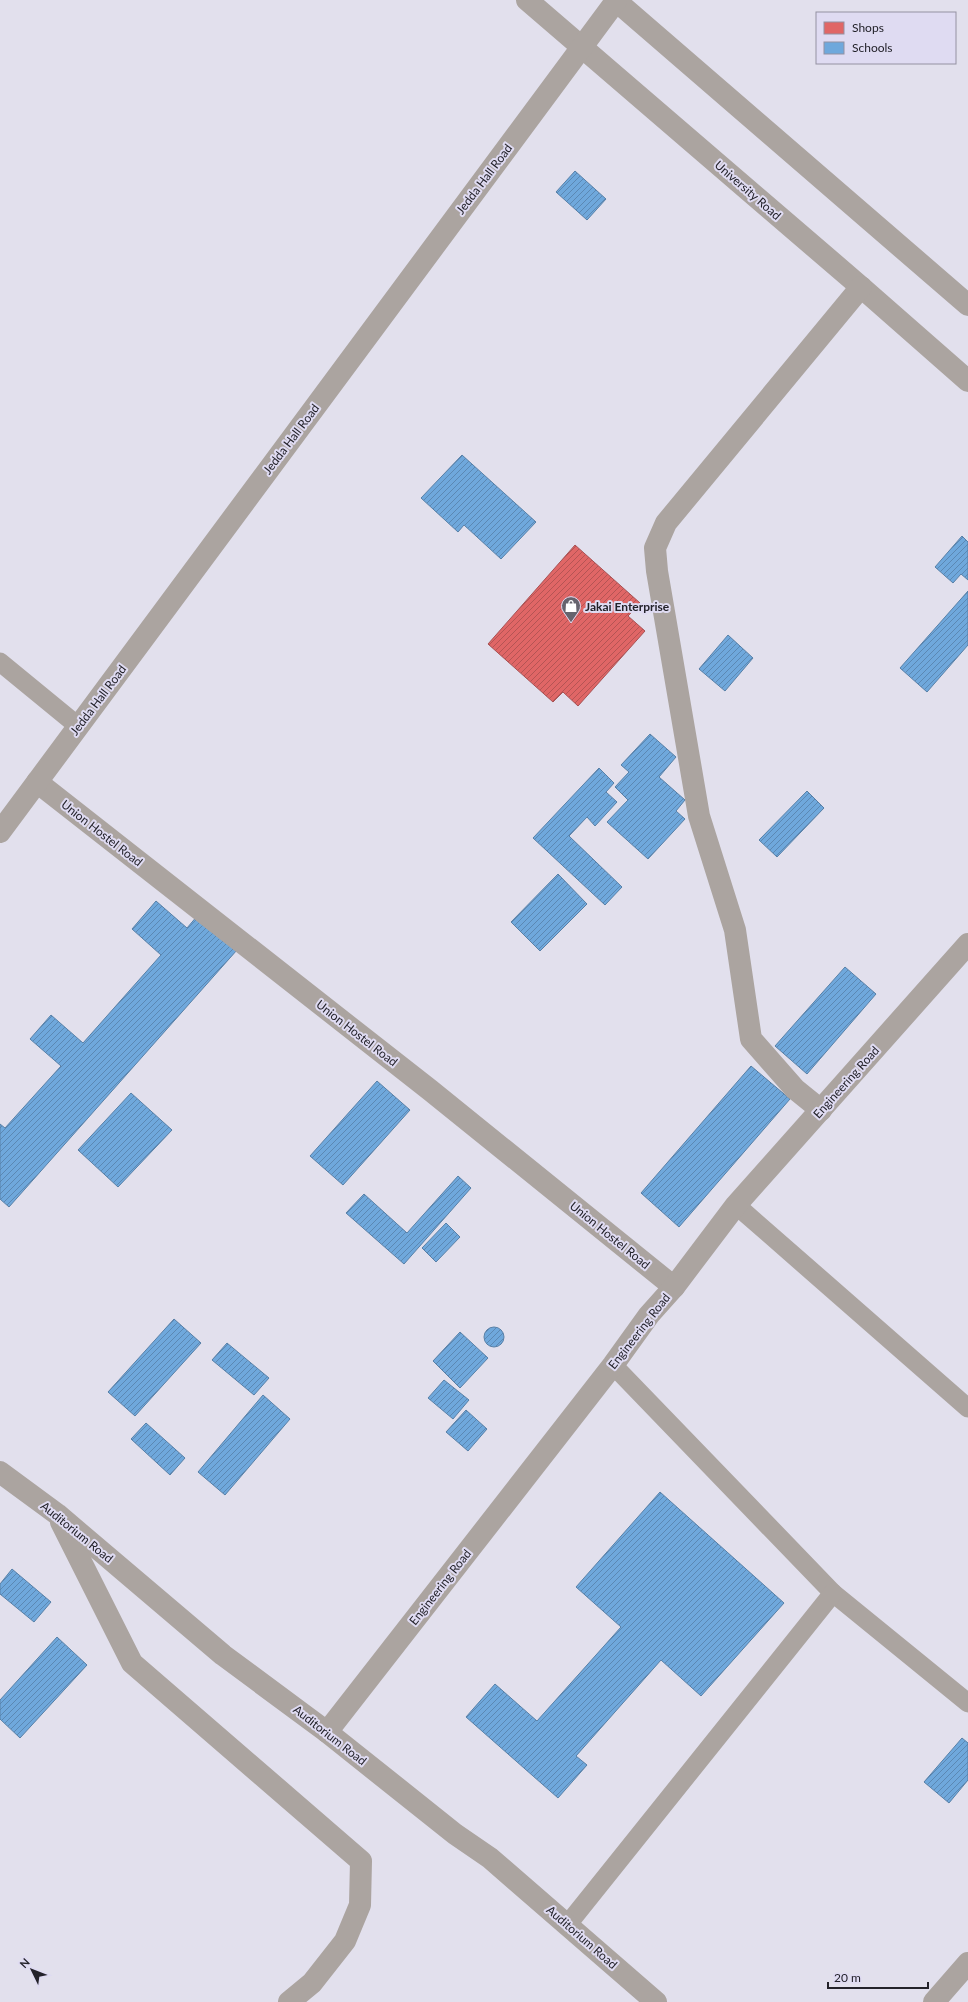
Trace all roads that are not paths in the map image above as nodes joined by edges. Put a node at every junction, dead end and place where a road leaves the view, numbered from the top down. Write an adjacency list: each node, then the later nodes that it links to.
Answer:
1 (527, 0): 3 (street, University Road)
2 (616, 1): 3 (street, Jedda Hall Road); 5 (street)
3 (582, 47): 4 (street, University Road); 8 (street, Jedda Hall Road)
4 (861, 287): 6 (street, University Road); 12 (street)
5 (968, 305)
6 (968, 381)
7 (0, 662): 8 (lane)
8 (78, 726): 9 (street, Jedda Hall Road)
9 (37, 782): 10 (street, Jedda Hall Road); 14 (street, Union Hostel Road)
10 (0, 832)
11 (968, 944): 12 (street, Engineering Road)
12 (821, 1110): 13 (street, Engineering Road)
13 (736, 1205): 14 (street, Engineering Road); 16 (lane)
14 (674, 1287): 15 (street, Engineering Road)
15 (613, 1365): 19 (lane); 21 (street, Engineering Road)
16 (968, 1408)
17 (0, 1472): 18 (street, Auditorium Road)
18 (57, 1514): 21 (street, Auditorium Road); 24 (street)
19 (833, 1593): 20 (lane); 22 (lane)
20 (968, 1703)
21 (327, 1732): 22 (street, Auditorium Road)
22 (568, 1924): 25 (street, Auditorium Road)
23 (968, 1963): 26 (street)
24 (289, 2002)
25 (656, 2002)
26 (934, 2002)

